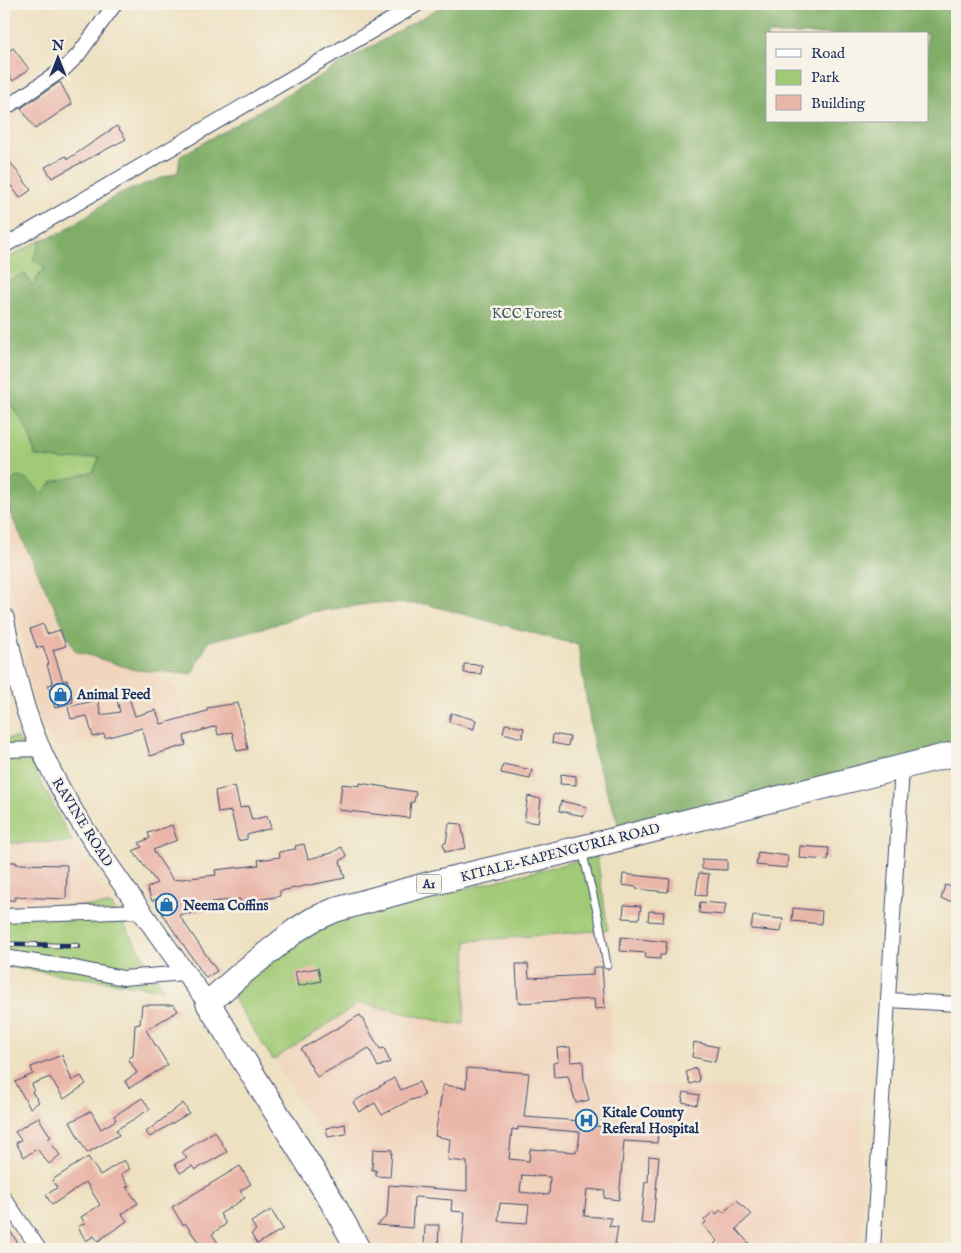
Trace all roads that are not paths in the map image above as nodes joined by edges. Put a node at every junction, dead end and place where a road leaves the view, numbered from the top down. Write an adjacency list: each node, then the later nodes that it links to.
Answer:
1 (115, 4): 3 (street)
2 (418, 4): 4 (street)
3 (4, 109)
4 (4, 246)
5 (4, 617): 7 (street, RAVINE ROAD)
6 (4, 750): 7 (street)
7 (42, 750): 11 (street, RAVINE ROAD)
8 (957, 753): 9 (highway, KITALE-KAPENGURIA ROAD / A1)
9 (902, 767): 10 (highway, KITALE-KAPENGURIA ROAD / A1); 16 (street)
10 (581, 847): 14 (lane); 17 (highway, KITALE-KAPENGURIA ROAD / A1)
11 (142, 911): 12 (street); 15 (street, RAVINE ROAD)
12 (4, 916)
13 (4, 957): 15 (street)
14 (607, 964)
15 (185, 973): 17 (street, RAVINE ROAD)
16 (889, 1000): 18 (street); 22 (street)
17 (208, 1003): 21 (highway)
18 (957, 1004)
19 (4, 1198): 20 (street)
20 (40, 1249)
21 (358, 1249)
22 (873, 1249)

